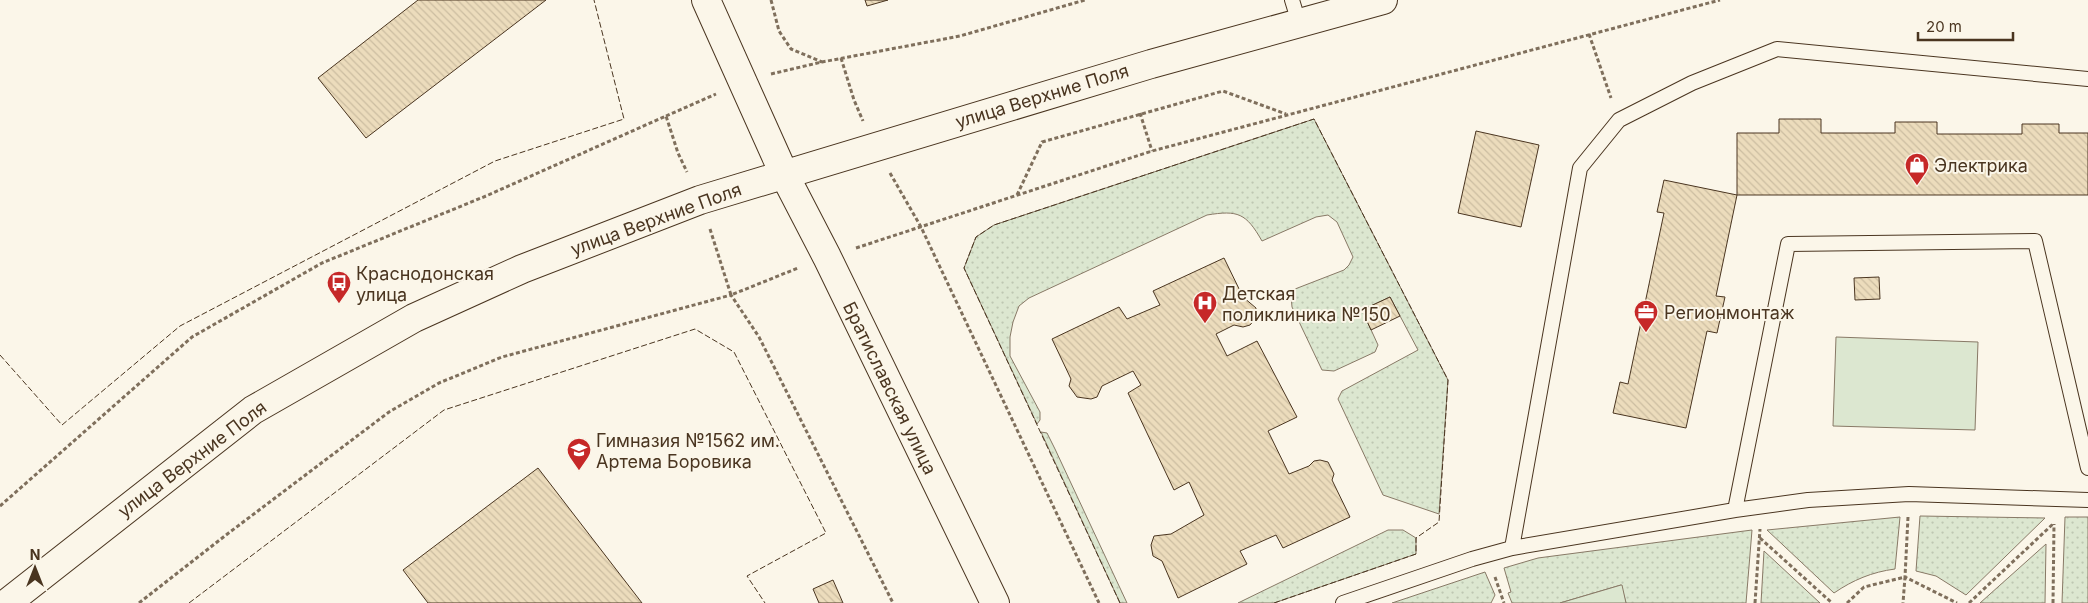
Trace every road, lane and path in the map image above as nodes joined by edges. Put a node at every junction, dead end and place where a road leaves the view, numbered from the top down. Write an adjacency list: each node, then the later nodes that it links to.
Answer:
1 (706, 0): 10 (main road)
2 (771, 0): 8 (path)
3 (1085, 0): 7 (path)
4 (1383, 0): 5 (main road, улица Верхние Поля)
5 (1295, 12): 15 (main road, улица Верхние Поля)
6 (1589, 34): 14 (path)
7 (841, 58): 8 (path); 15 (path)
8 (822, 62): 10 (path)
9 (2088, 79): 14 (lane)
10 (742, 82): 13 (path); 17 (main road)
11 (1140, 113): 12 (path); 16 (path); 18 (path)
12 (1286, 114)
13 (666, 116)
14 (1619, 120): 27 (lane)
15 (875, 146): 17 (main road, улица Верхние Поля); 33 (path)
16 (1152, 151)
17 (784, 174): 29 (main road, улица Верхние Поля); 32 (main road, Братиславская улица)
18 (1016, 195)
19 (2088, 468): 24 (lane)
20 (1909, 494): 21 (lane); 23 (lane); 28 (path)
21 (2057, 500): 22 (lane); 25 (path)
22 (2088, 500)
23 (1761, 505): 24 (lane); 26 (path)
24 (1735, 510): 27 (lane)
25 (2054, 524): 40 (path); 41 (path)
26 (1760, 537): 35 (path); 36 (path)
27 (1512, 548): 34 (lane)
28 (1904, 577): 37 (path); 38 (path); 39 (path)
29 (7, 603)
30 (139, 603): 31 (path)
31 (893, 603)
32 (995, 603)
33 (1099, 603)
34 (1343, 603)
35 (1755, 603)
36 (1832, 603)
37 (1846, 603)
38 (1903, 603)
39 (1957, 603)
40 (1969, 603)
41 (2053, 603)

